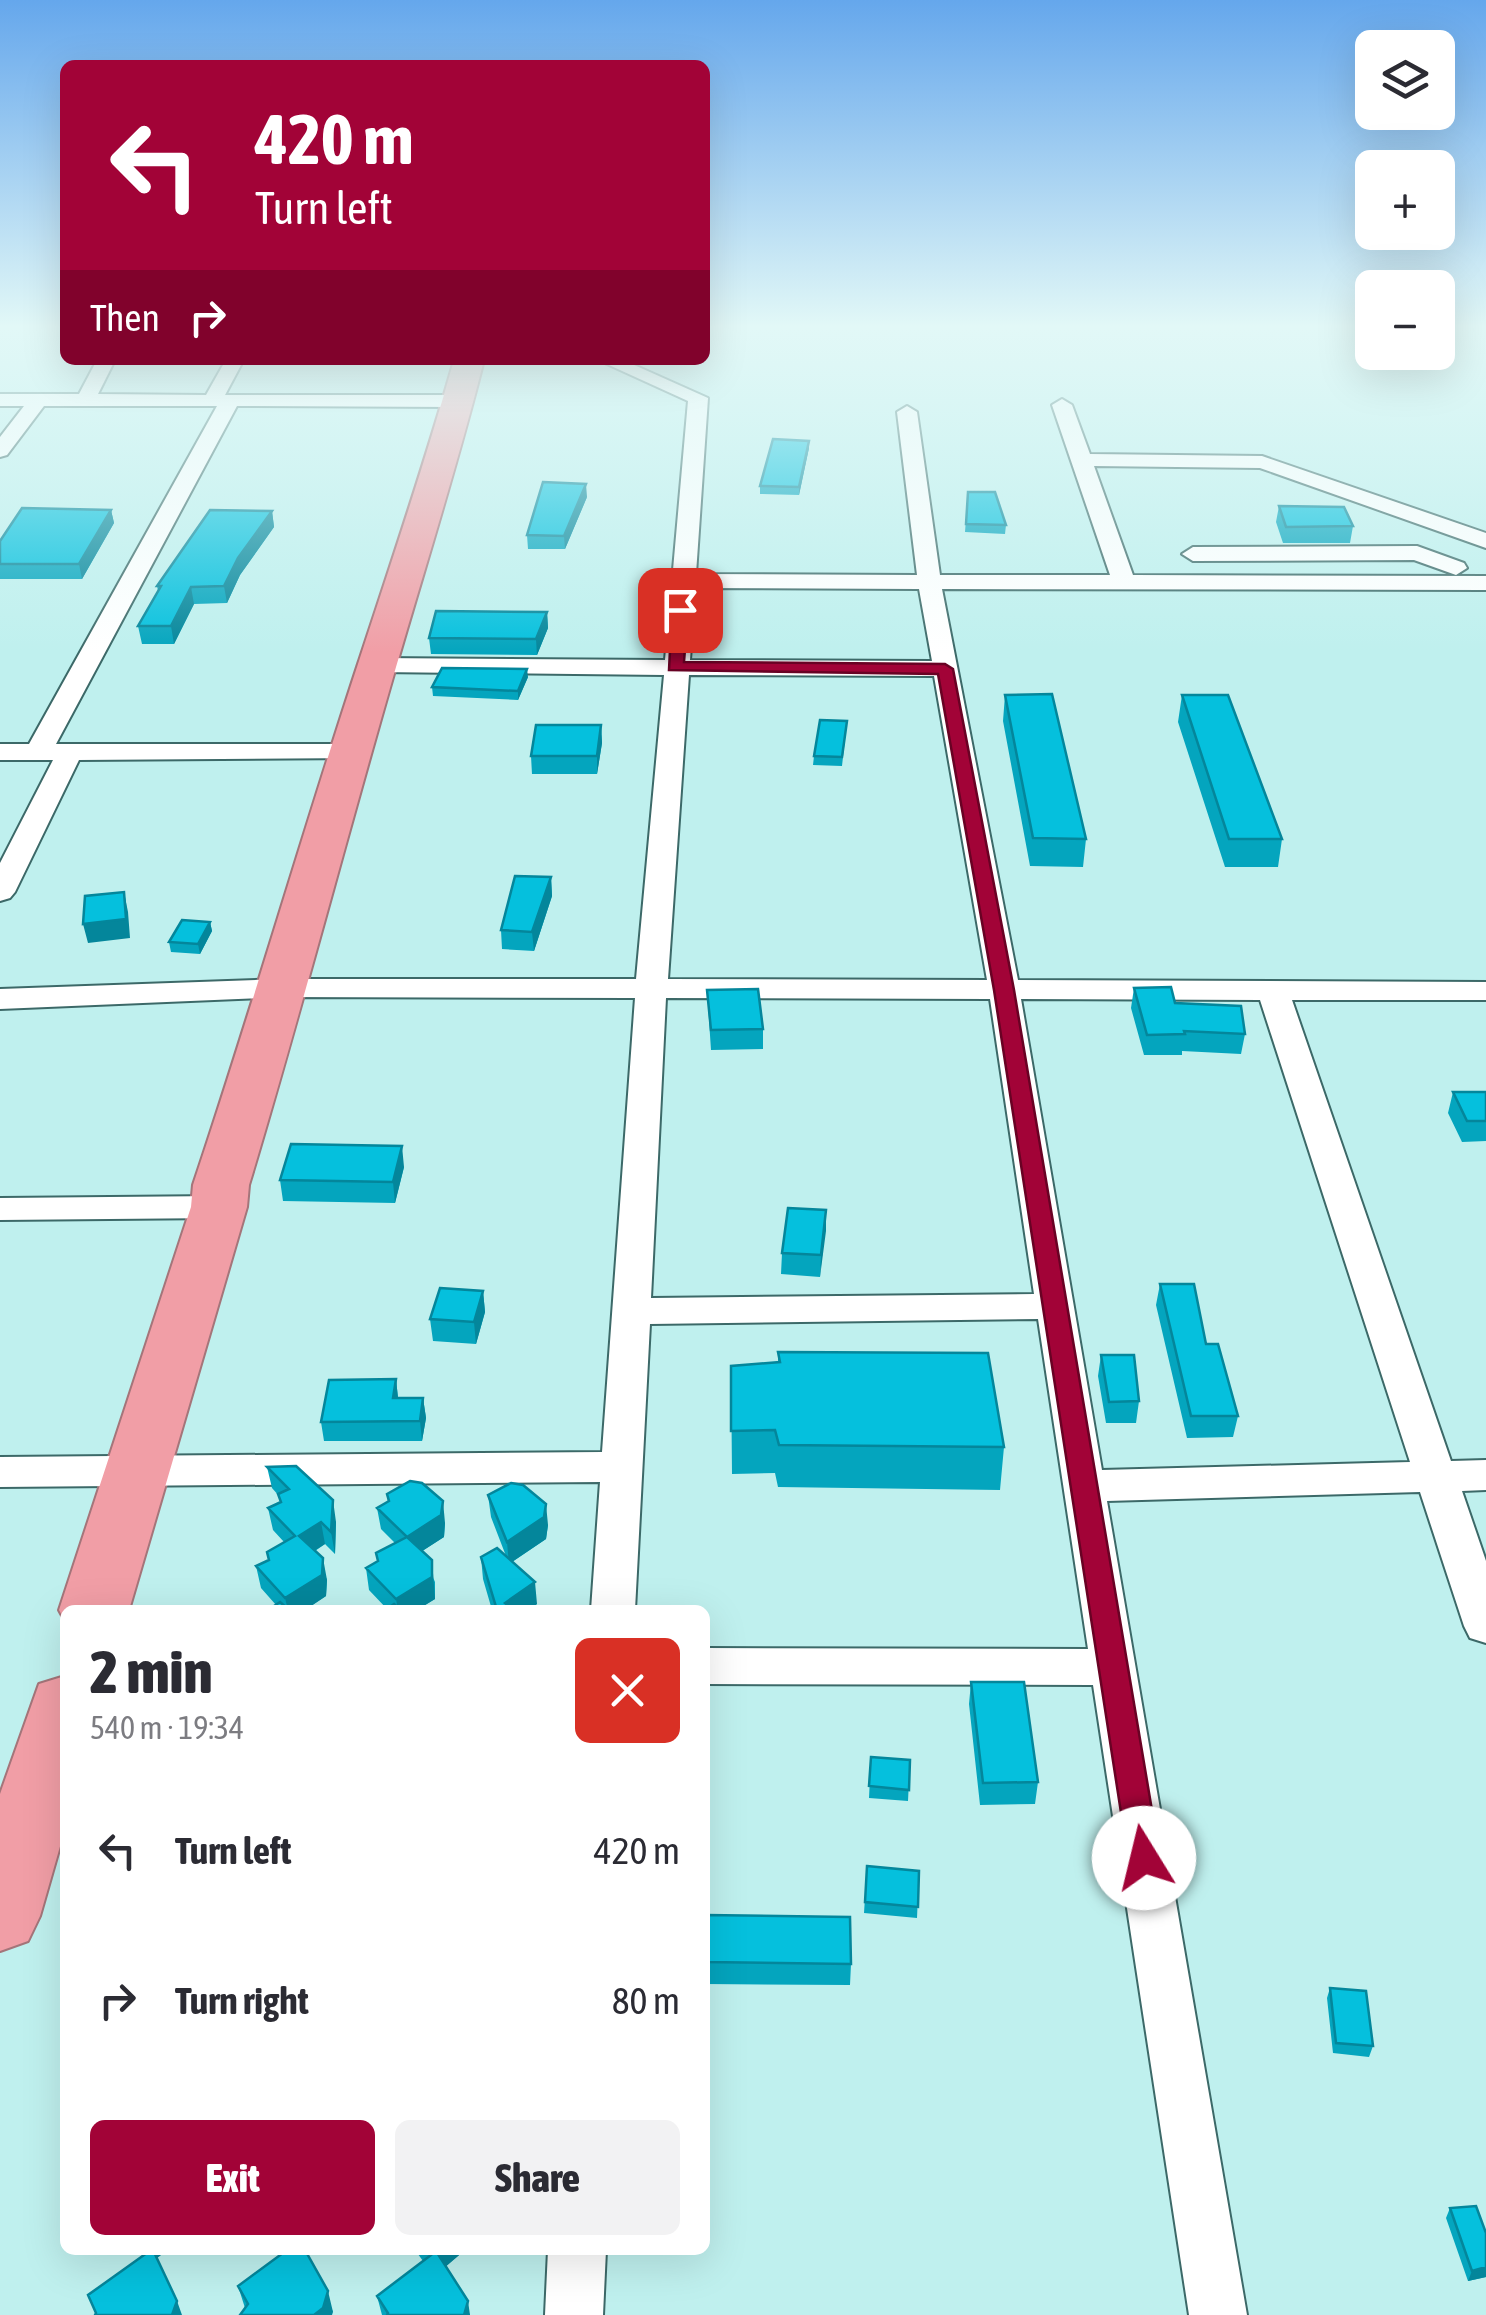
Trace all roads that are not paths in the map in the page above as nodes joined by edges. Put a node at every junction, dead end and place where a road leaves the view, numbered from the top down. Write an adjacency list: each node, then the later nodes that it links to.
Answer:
1 (202, 437): 24 (street)
2 (448, 437): 20 (highway)
3 (695, 437): 16 (street)
4 (910, 437): 14 (street)
5 (1074, 437): 6 (street)
6 (1082, 460): 9 (street); 15 (street)
7 (1486, 518): 9 (street)
8 (1188, 528): 11 (street)
9 (1459, 532): 10 (street)
10 (1486, 542)
11 (1193, 554): 12 (street); 17 (street)
12 (1326, 554): 13 (street); 18 (street)
13 (1456, 568)
14 (928, 580): 15 (street); 16 (street); 22 (street)
15 (1124, 580): 17 (street)
16 (682, 581): 21 (street)
17 (1198, 581): 18 (street)
18 (1339, 582): 19 (street)
19 (1486, 582)
20 (377, 665): 21 (street); 26 (highway)
21 (675, 667): 22 (street); 29 (street)
22 (945, 669): 30 (street)
23 (0, 752): 24 (street)
24 (38, 752): 25 (street)
25 (70, 752): 26 (street); 27 (street)
26 (350, 752): 28 (highway)
27 (0, 892)
28 (284, 988): 29 (street); 33 (street); 34 (highway)
29 (651, 990): 30 (street); 37 (street)
30 (1004, 990): 31 (street); 36 (street)
31 (1273, 990): 32 (street); 41 (street)
32 (1486, 991)
33 (0, 999)
34 (218, 1207): 35 (street); 39 (highway)
35 (0, 1208)
36 (1054, 1306): 37 (street); 43 (street)
37 (632, 1311): 38 (street)
38 (622, 1467): 39 (street); 45 (street)
39 (137, 1471): 40 (street); 44 (highway)
40 (0, 1472)
41 (1436, 1475): 42 (street); 43 (street); 46 (street)
42 (1486, 1475)
43 (1083, 1486): 48 (street)
44 (96, 1605)
45 (613, 1605)
46 (1486, 1626)
47 (710, 1666): 48 (street)
48 (1113, 1667): 53 (street)
49 (60, 1721): 50 (highway)
50 (0, 1916)
51 (577, 2255): 52 (street)
52 (574, 2315)
53 (1218, 2315)

